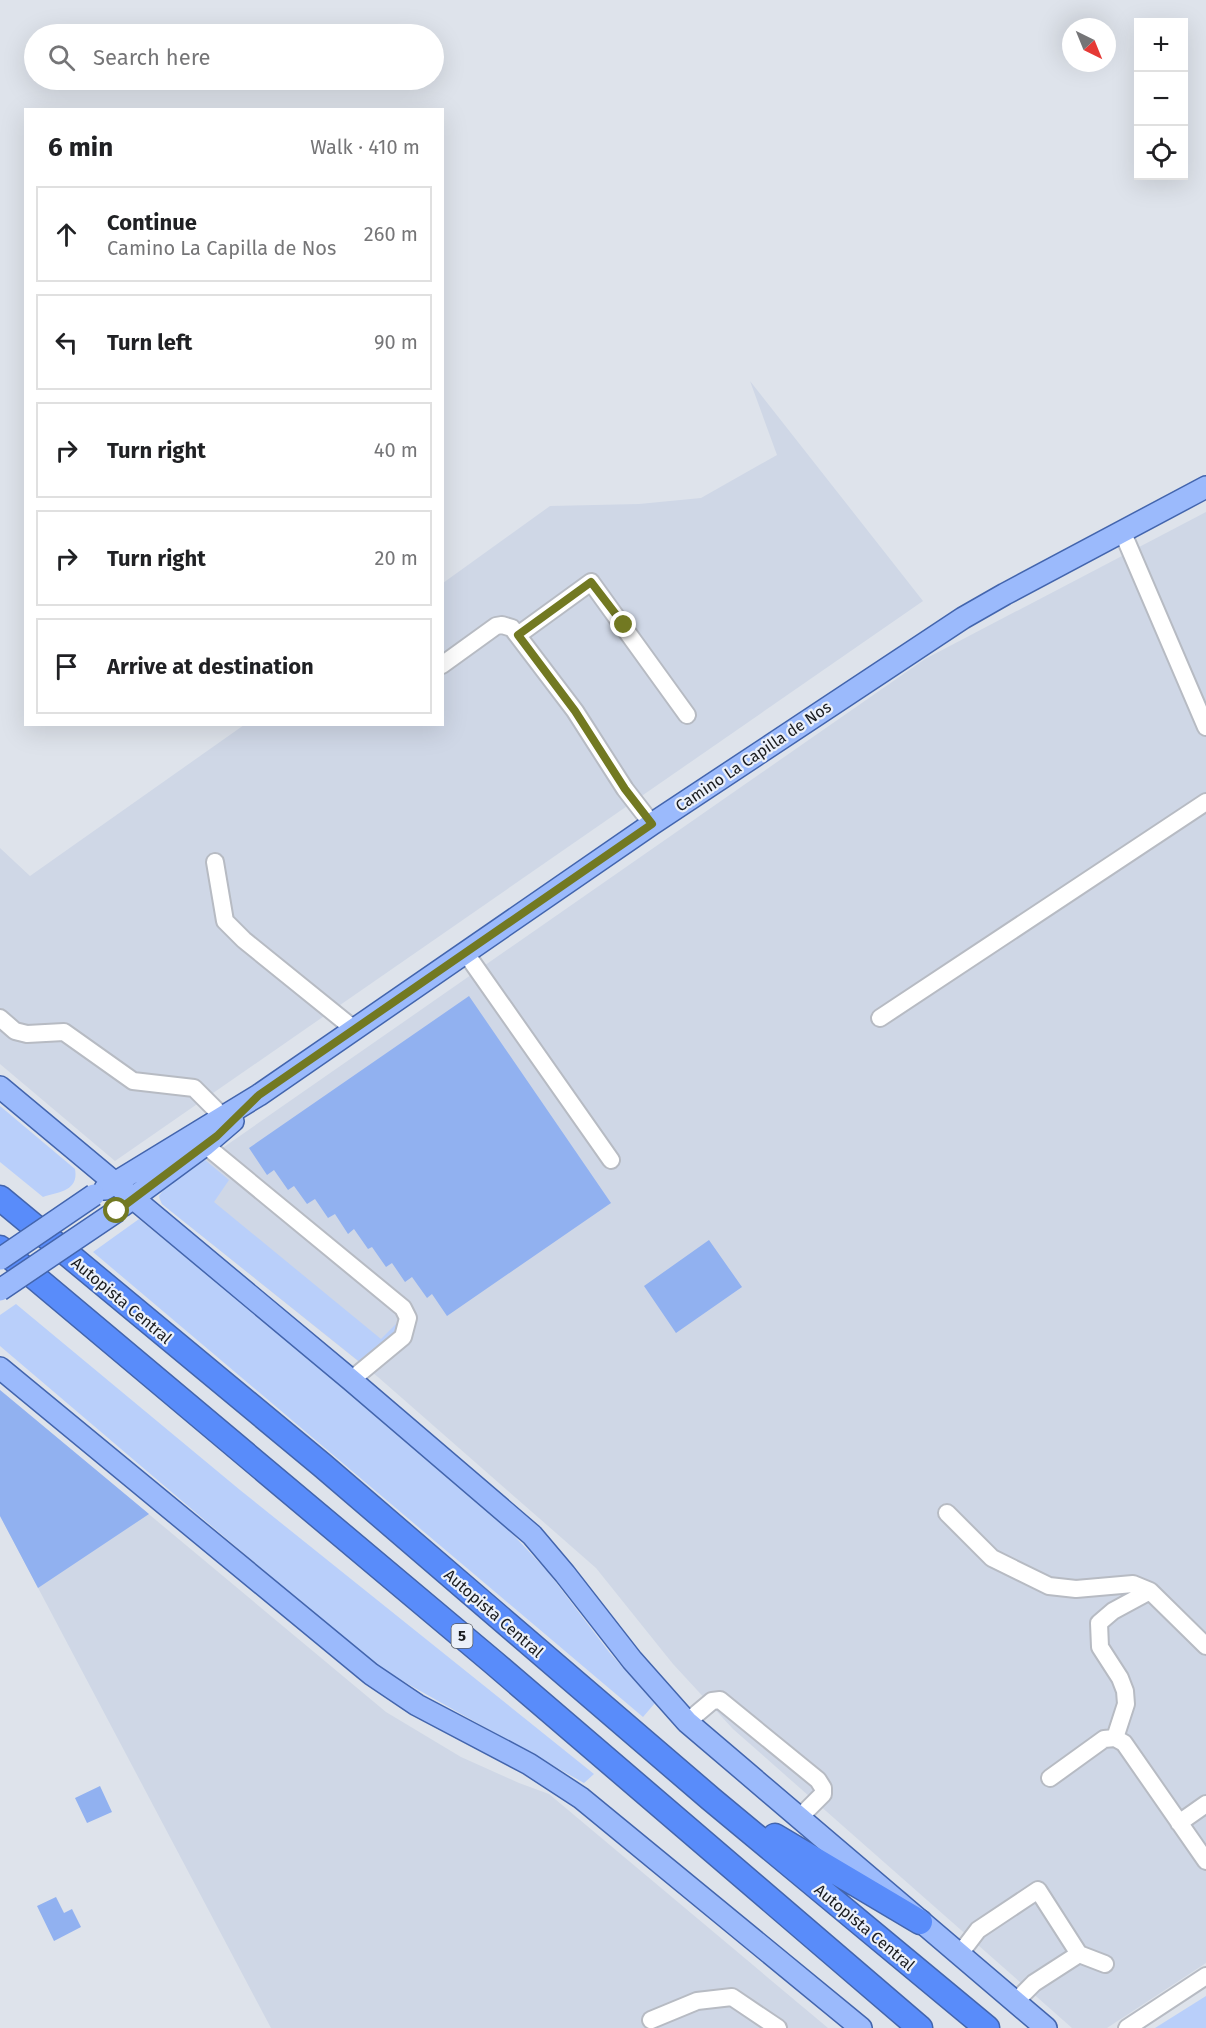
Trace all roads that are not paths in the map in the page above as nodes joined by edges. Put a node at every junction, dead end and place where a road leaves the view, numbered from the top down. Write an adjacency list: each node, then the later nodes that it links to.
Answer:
1 (1206, 487): 2 (main road, Camino La Capilla de Nos)
2 (1122, 531): 6 (street); 8 (main road, Camino La Capilla de Nos)
3 (518, 635): 4 (street); 5 (street); 8 (street)
4 (444, 663)
5 (687, 715)
6 (1206, 727)
7 (1206, 802): 12 (street)
8 (652, 824): 10 (main road, Camino La Capilla de Nos)
9 (215, 862): 13 (street)
10 (465, 952): 13 (main road, Camino La Capilla de Nos); 18 (street)
11 (0, 1018): 16 (street)
12 (880, 1018)
13 (354, 1029): 15 (main road, Camino La Capilla de Nos)
14 (0, 1087): 19 (main road)
15 (259, 1095): 16 (main road, Camino La Capilla de Nos); 17 (main road, Camino La Capilla de Nos)
16 (222, 1116): 19 (main road, Camino La Capilla de Nos)
17 (205, 1145): 21 (main road, Camino La Capilla de Nos); 26 (street)
18 (611, 1160)
19 (115, 1184): 21 (main road); 23 (main road, Camino La Capilla de Nos, bridge)
20 (0, 1198): 33 (highway, Autopista Central / 5)
21 (125, 1204): 24 (main road, Camino La Capilla de Nos, bridge); 26 (main road)
22 (0, 1248): 47 (highway, 5)
23 (0, 1259)
24 (0, 1290)
25 (0, 1368): 46 (main road)
26 (351, 1380): 30 (main road)
27 (947, 1513): 28 (street)
28 (1150, 1591): 29 (street); 31 (street)
29 (1206, 1646)
30 (687, 1722): 35 (main road); 35 (street)
31 (1115, 1738): 32 (street); 36 (street)
32 (1050, 1778)
33 (711, 1799): 38 (highway); 48 (highway, Autopista Central / 5)
34 (1206, 1804): 36 (street)
35 (800, 1817): 38 (main road)
36 (1179, 1823): 37 (street)
37 (1206, 1861)
38 (920, 1922): 40 (main road)
39 (1079, 1954): 40 (street); 41 (street); 43 (street)
40 (959, 1955): 43 (main road)
41 (1105, 1964)
42 (1206, 1976): 50 (street)
43 (1015, 2002): 49 (main road)
44 (651, 2020): 45 (street)
45 (778, 2028)
46 (861, 2028)
47 (920, 2028)
48 (987, 2028)
49 (1046, 2028)
50 (1127, 2028)

